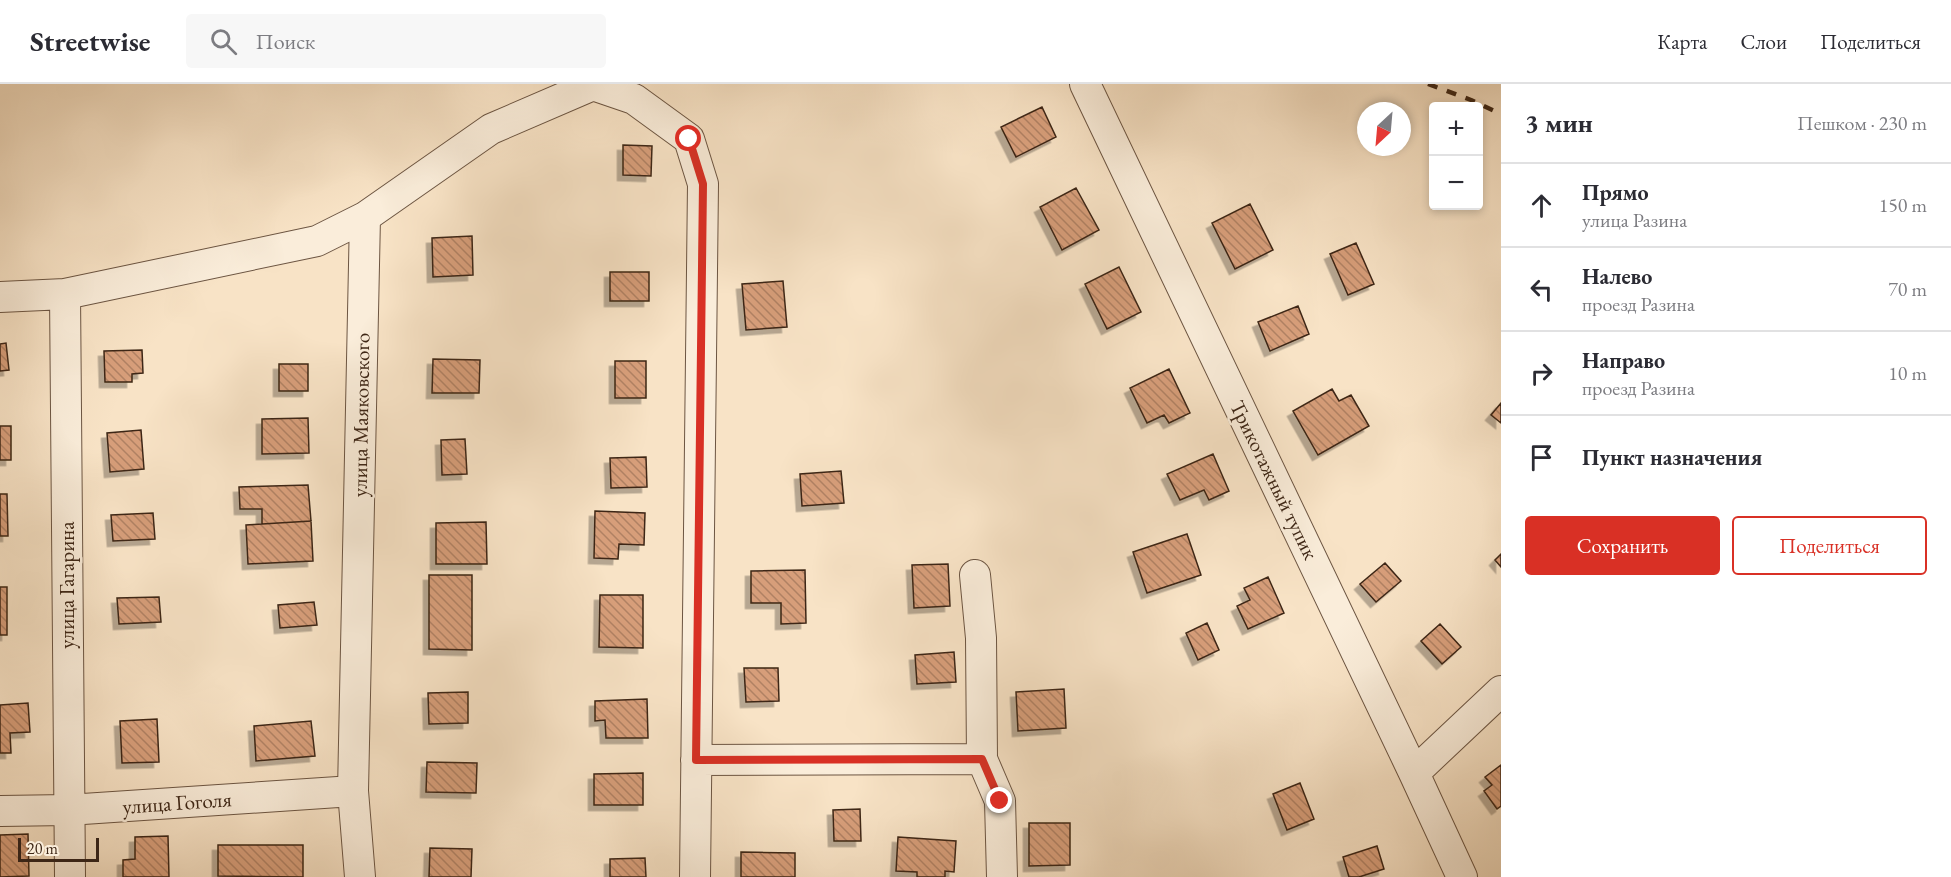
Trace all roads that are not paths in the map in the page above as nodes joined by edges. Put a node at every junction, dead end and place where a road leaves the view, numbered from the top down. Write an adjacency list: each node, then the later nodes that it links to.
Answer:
1 (1085, 84): 10 (street, Трикотажный тупик)
2 (593, 85): 3 (street); 9 (street)
3 (366, 217): 4 (street); 11 (street, улица Маяковского)
4 (65, 294): 5 (street); 12 (street, улица Гагарина)
5 (0, 297)
6 (975, 575): 8 (street)
7 (1501, 691): 10 (street)
8 (982, 759): 9 (street); 17 (street)
9 (696, 760): 16 (street)
10 (1414, 773): 18 (street, Трикотажный тупик)
11 (353, 791): 12 (street, улица Гоголя); 15 (street, улица Маяковского)
12 (68, 810): 13 (street, улица Гоголя); 14 (street, улица Гагарина)
13 (0, 811)
14 (69, 877)
15 (360, 877)
16 (695, 877)
17 (1002, 877)
18 (1462, 877)

